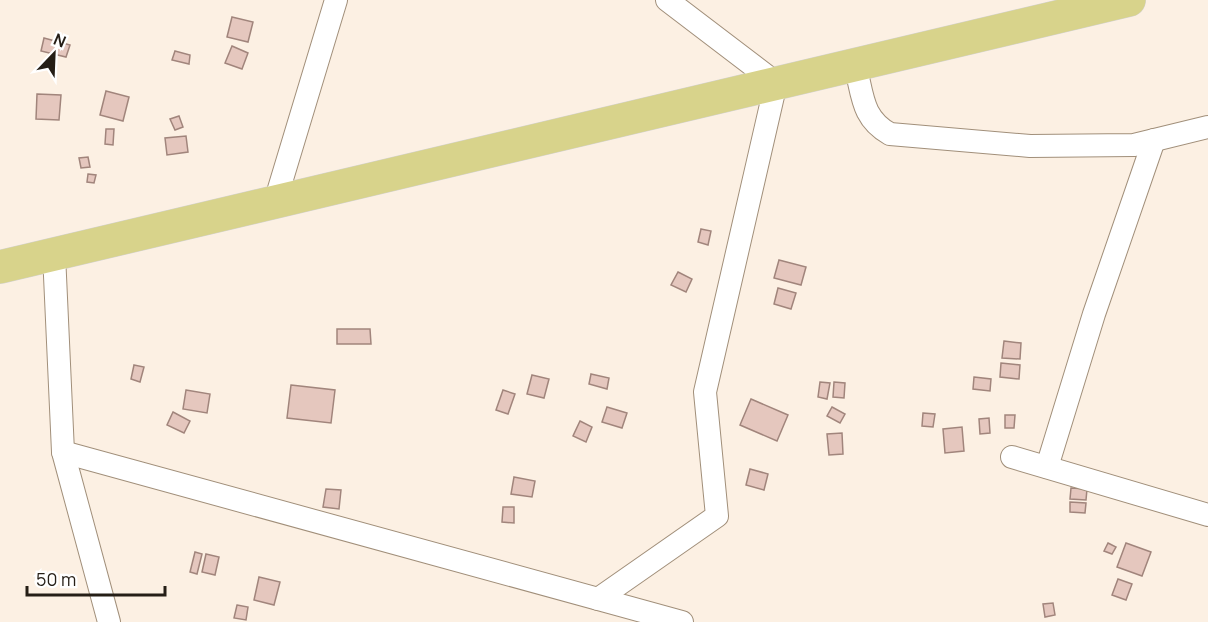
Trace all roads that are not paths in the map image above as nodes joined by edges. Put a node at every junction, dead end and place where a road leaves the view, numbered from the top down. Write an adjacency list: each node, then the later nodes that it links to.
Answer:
1 (336, 0): 8 (street)
2 (667, 0): 5 (street)
3 (1129, 0): 4 (main road)
4 (855, 65): 5 (main road); 7 (street)
5 (776, 84): 8 (main road); 15 (street)
6 (1208, 127): 7 (street)
7 (1154, 140): 13 (street)
8 (275, 202): 9 (main road)
9 (54, 254): 10 (main road); 11 (street)
10 (0, 267)
11 (63, 452): 15 (street); 16 (street)
12 (1012, 456): 13 (street)
13 (1047, 467): 14 (street)
14 (1208, 515)
15 (598, 599): 17 (street)
16 (109, 622)
17 (682, 622)

